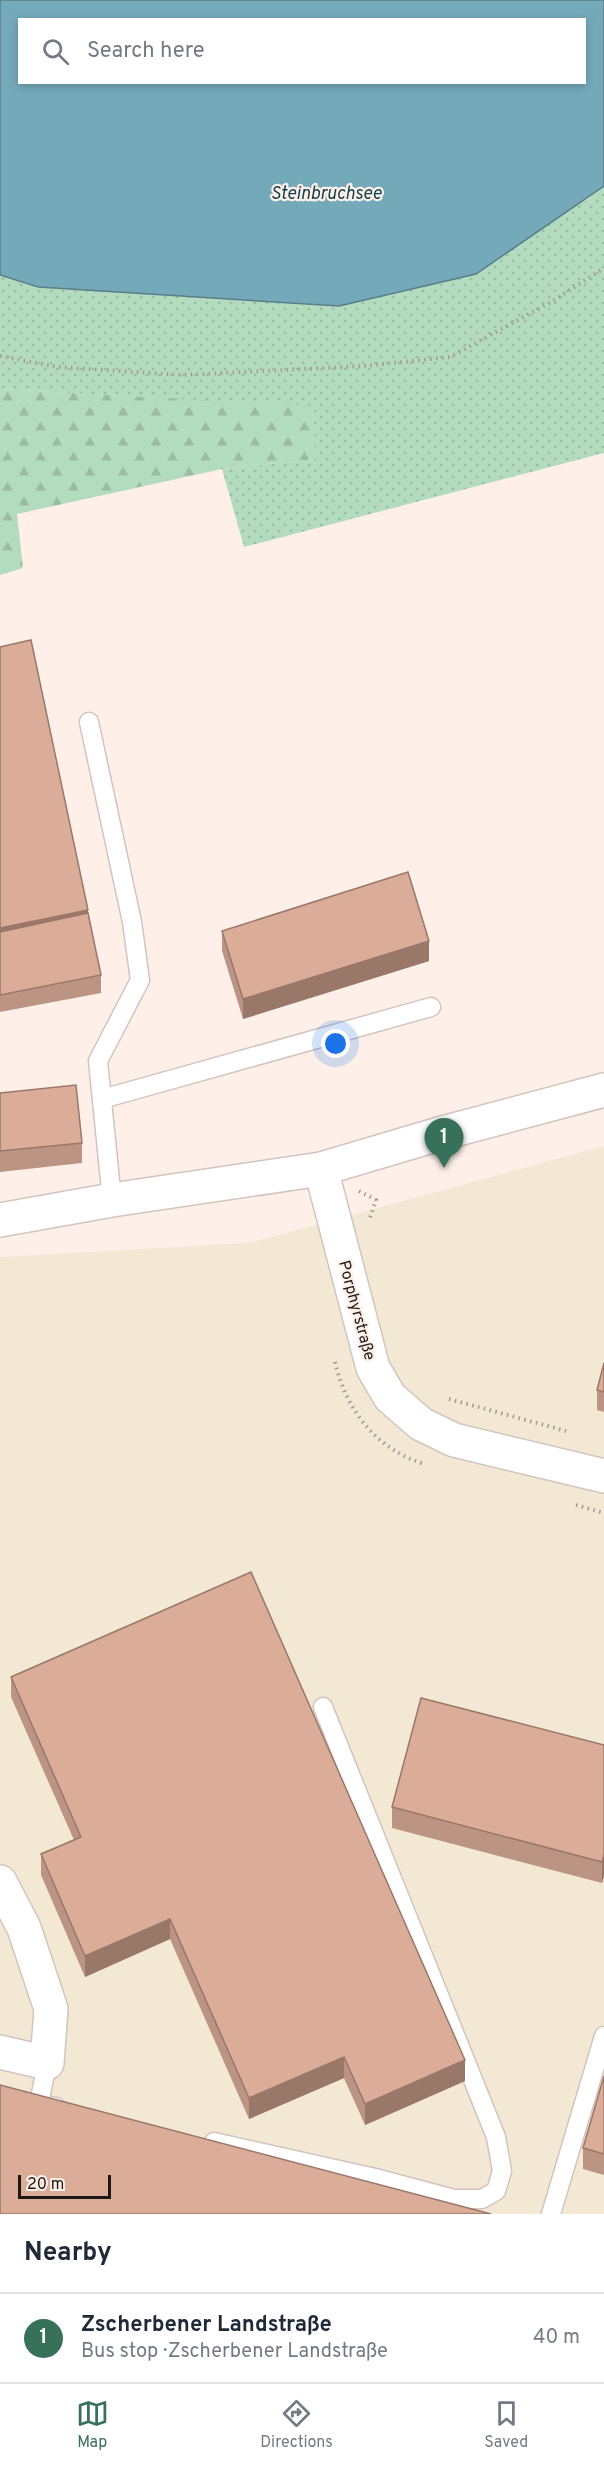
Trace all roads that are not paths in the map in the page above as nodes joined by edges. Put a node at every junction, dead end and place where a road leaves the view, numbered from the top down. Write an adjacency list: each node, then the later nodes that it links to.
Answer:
1 (89, 722): 4 (lane)
2 (431, 1007): 4 (lane)
3 (604, 1090): 5 (street)
4 (102, 1099): 6 (lane)
5 (321, 1169): 6 (street); 8 (street, Porphyrstraße)
6 (112, 1200): 7 (street)
7 (0, 1220)
8 (604, 1476)
9 (323, 1707): 17 (lane)
10 (0, 1882): 13 (street)
11 (604, 2036): 18 (lane)
12 (0, 2052): 13 (street)
13 (47, 2063): 15 (lane)
14 (20, 2099): 15 (lane)
15 (39, 2104): 16 (lane)
16 (74, 2111)
17 (201, 2140)
18 (551, 2214)

